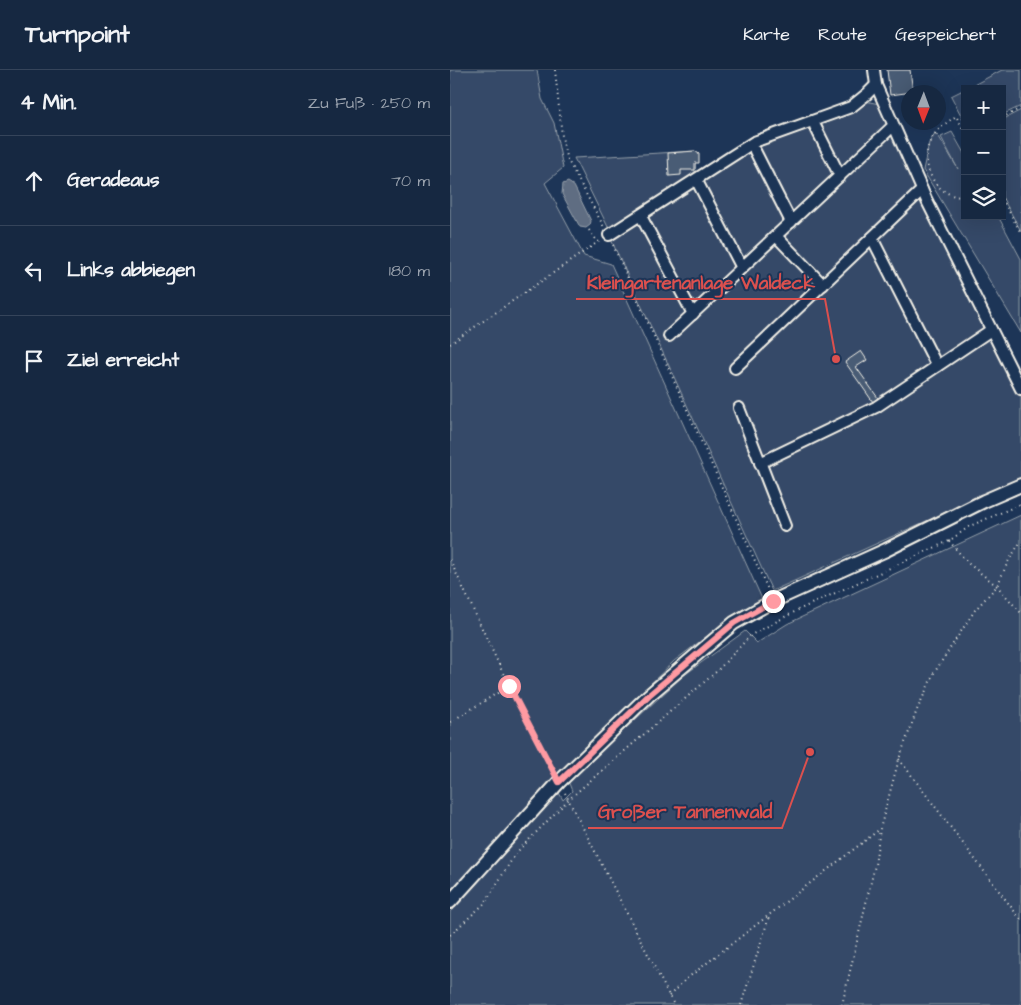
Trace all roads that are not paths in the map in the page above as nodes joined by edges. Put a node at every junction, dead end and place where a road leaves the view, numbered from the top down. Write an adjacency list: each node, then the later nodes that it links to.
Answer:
1 (874, 70): 2 (lane)
2 (876, 85): 4 (lane); 11 (lane)
3 (815, 126): 6 (lane)
4 (894, 126): 6 (lane); 8 (lane)
5 (755, 152): 10 (lane)
6 (840, 176): 10 (lane)
7 (699, 185): 14 (lane)
8 (922, 190): 13 (lane); 17 (lane)
9 (643, 220): 16 (lane)
10 (791, 222): 12 (lane)
11 (609, 235)
12 (776, 236): 14 (lane); 15 (lane)
13 (872, 238): 15 (lane); 19 (lane)
14 (742, 268): 16 (lane)
15 (823, 285): 20 (lane)
16 (693, 314): 18 (lane)
17 (991, 330): 19 (lane); 21 (lane)
18 (670, 336)
19 (937, 366): 23 (lane)
20 (734, 368)
21 (1021, 389)
22 (739, 408): 23 (lane)
23 (760, 463): 25 (lane)
24 (1021, 485): 26 (main road)
25 (785, 526)
26 (450, 902)

